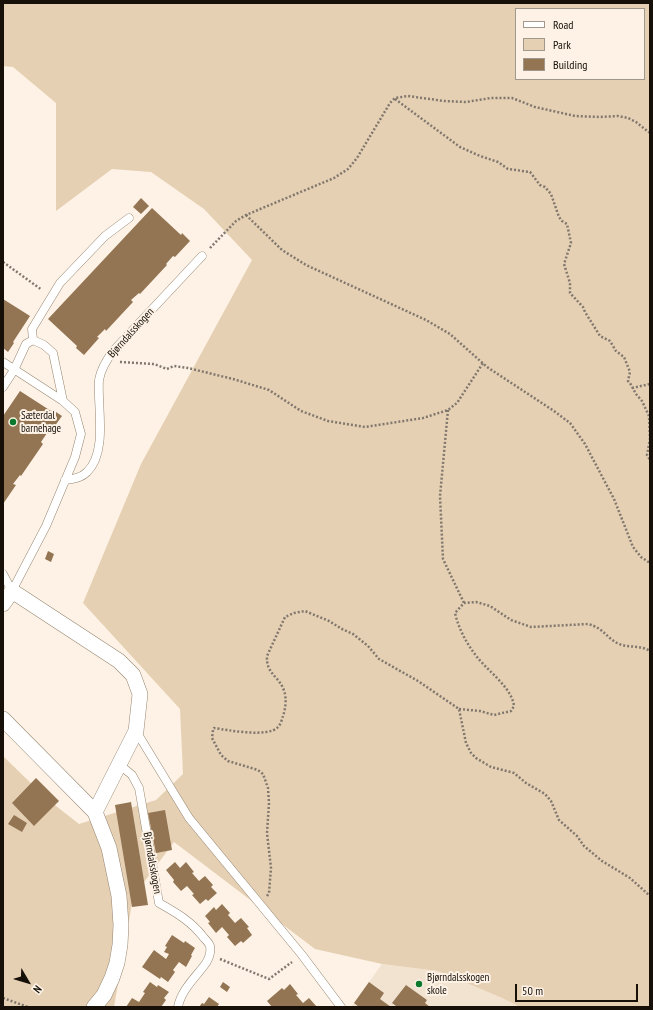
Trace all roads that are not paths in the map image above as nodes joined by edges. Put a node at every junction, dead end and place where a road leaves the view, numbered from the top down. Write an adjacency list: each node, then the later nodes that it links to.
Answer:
1 (129, 218): 3 (lane)
2 (202, 256): 8 (lane, Bjørndalsskogen)
3 (33, 340): 5 (lane); 7 (lane)
4 (3, 362): 5 (lane)
5 (14, 370): 6 (lane); 7 (lane)
6 (3, 387)
7 (63, 401): 8 (lane)
8 (65, 480): 10 (lane)
9 (3, 574): 10 (lane)
10 (12, 591): 11 (street); 13 (street)
11 (3, 604)
12 (3, 719): 15 (street)
13 (136, 731): 14 (street); 19 (lane)
14 (120, 765): 15 (street); 18 (lane, Bjørndalsskogen)
15 (95, 812): 16 (street)
16 (103, 1001): 17 (street)
17 (94, 1007)
18 (178, 1007)
19 (341, 1007)

